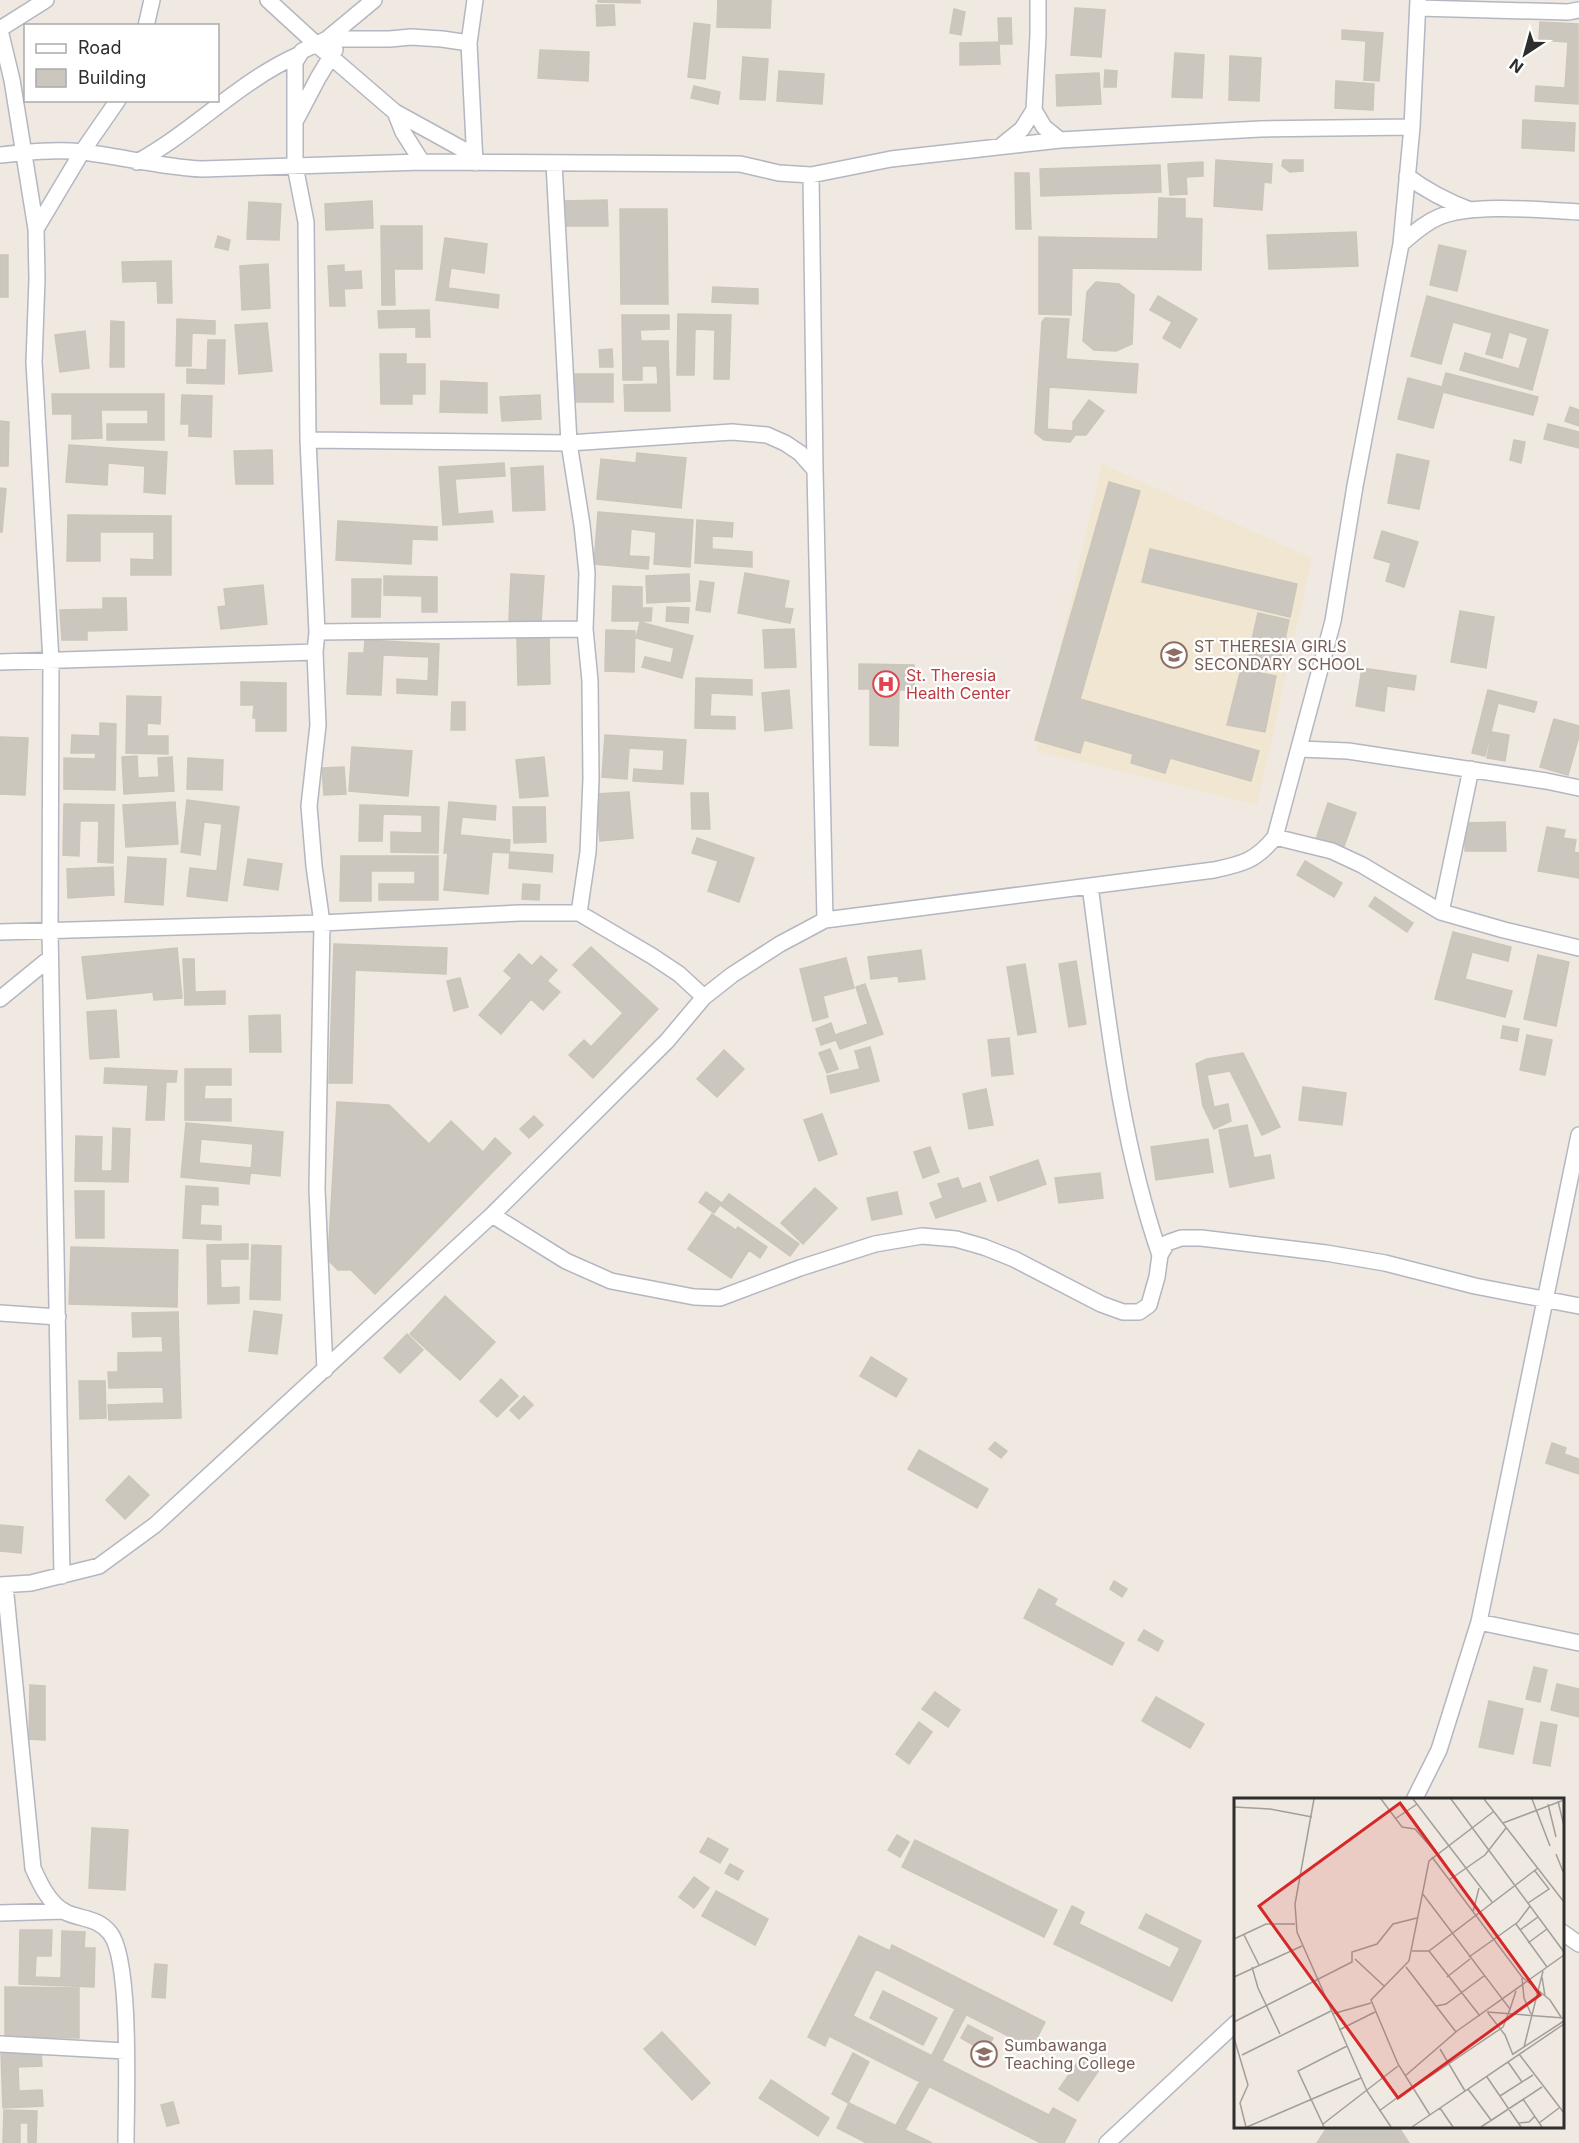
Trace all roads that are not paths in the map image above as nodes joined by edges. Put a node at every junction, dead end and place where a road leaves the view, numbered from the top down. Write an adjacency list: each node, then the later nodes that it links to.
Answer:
1 (46, 0): 10 (street)
2 (152, 0): 9 (street)
3 (268, 0): 12 (street)
4 (374, 0): 12 (street)
5 (475, 0): 13 (street)
6 (1038, 0): 17 (street)
7 (1418, 4): 8 (street); 20 (street)
8 (1579, 10)
9 (146, 24)
10 (0, 30): 23 (street)
11 (345, 38): 12 (street); 13 (street); 15 (street)
12 (321, 41): 14 (street); 15 (street)
13 (469, 43): 26 (street)
14 (298, 56): 19 (street); 27 (street)
15 (330, 56): 18 (street); 19 (street)
16 (117, 102): 24 (street)
17 (1034, 110): 21 (street); 22 (street)
18 (395, 112): 26 (street); 28 (street)
19 (296, 119): 30 (street)
20 (1412, 127): 21 (street); 32 (street)
21 (1060, 141): 22 (street)
22 (1001, 146): 31 (street)
23 (23, 152): 24 (street); 25 (street); 35 (street)
24 (82, 152): 27 (street); 35 (street)
25 (0, 155)
26 (475, 159): 28 (street); 29 (street)
27 (137, 162): 30 (street)
28 (422, 162): 30 (street)
29 (554, 163): 31 (street); 38 (street)
30 (295, 166): 37 (street)
31 (811, 175): 39 (street)
32 (1407, 176): 33 (street); 36 (street)
33 (1470, 210): 34 (street); 36 (street)
34 (1579, 212)
35 (36, 229): 43 (street)
36 (1401, 244): 45 (street)
37 (308, 440): 38 (street); 41 (street)
38 (568, 443): 39 (street); 40 (street)
39 (815, 470): 52 (street)
40 (585, 629): 41 (street); 51 (street)
41 (317, 632): 42 (street)
42 (315, 652): 43 (street); 53 (street)
43 (51, 661): 44 (street); 54 (street)
44 (0, 662)
45 (1300, 749): 46 (street); 48 (street)
46 (1471, 769): 47 (street); 50 (street)
47 (1579, 788)
48 (1275, 837): 49 (street); 50 (street)
49 (1090, 886): 52 (street); 62 (street)
50 (1442, 912): 56 (street)
51 (579, 913): 53 (street); 58 (street)
52 (825, 920): 58 (street)
53 (322, 923): 54 (street); 67 (street)
54 (50, 930): 55 (street); 57 (street)
55 (0, 932)
56 (1579, 948)
57 (50, 958): 59 (street); 66 (street)
58 (704, 997): 61 (street)
59 (0, 999)
60 (1579, 1136): 63 (street)
61 (492, 1215): 62 (street); 67 (street)
62 (1160, 1255): 63 (street)
63 (1544, 1299): 64 (street); 70 (street)
64 (1579, 1306)
65 (0, 1313): 66 (street)
66 (58, 1317): 68 (street)
67 (325, 1370): 68 (street)
68 (62, 1576): 69 (street)
69 (2, 1585): 73 (street)
70 (1479, 1622): 71 (street); 72 (street)
71 (1579, 1643)
72 (1415, 1798)
73 (64, 1911): 74 (street); 79 (street)
74 (0, 1913)
75 (1564, 1933): 76 (street)
76 (1579, 1944)
77 (1234, 2025): 81 (street)
78 (0, 2044): 79 (street)
79 (125, 2051): 80 (street)
80 (126, 2143)
81 (1107, 2143)

